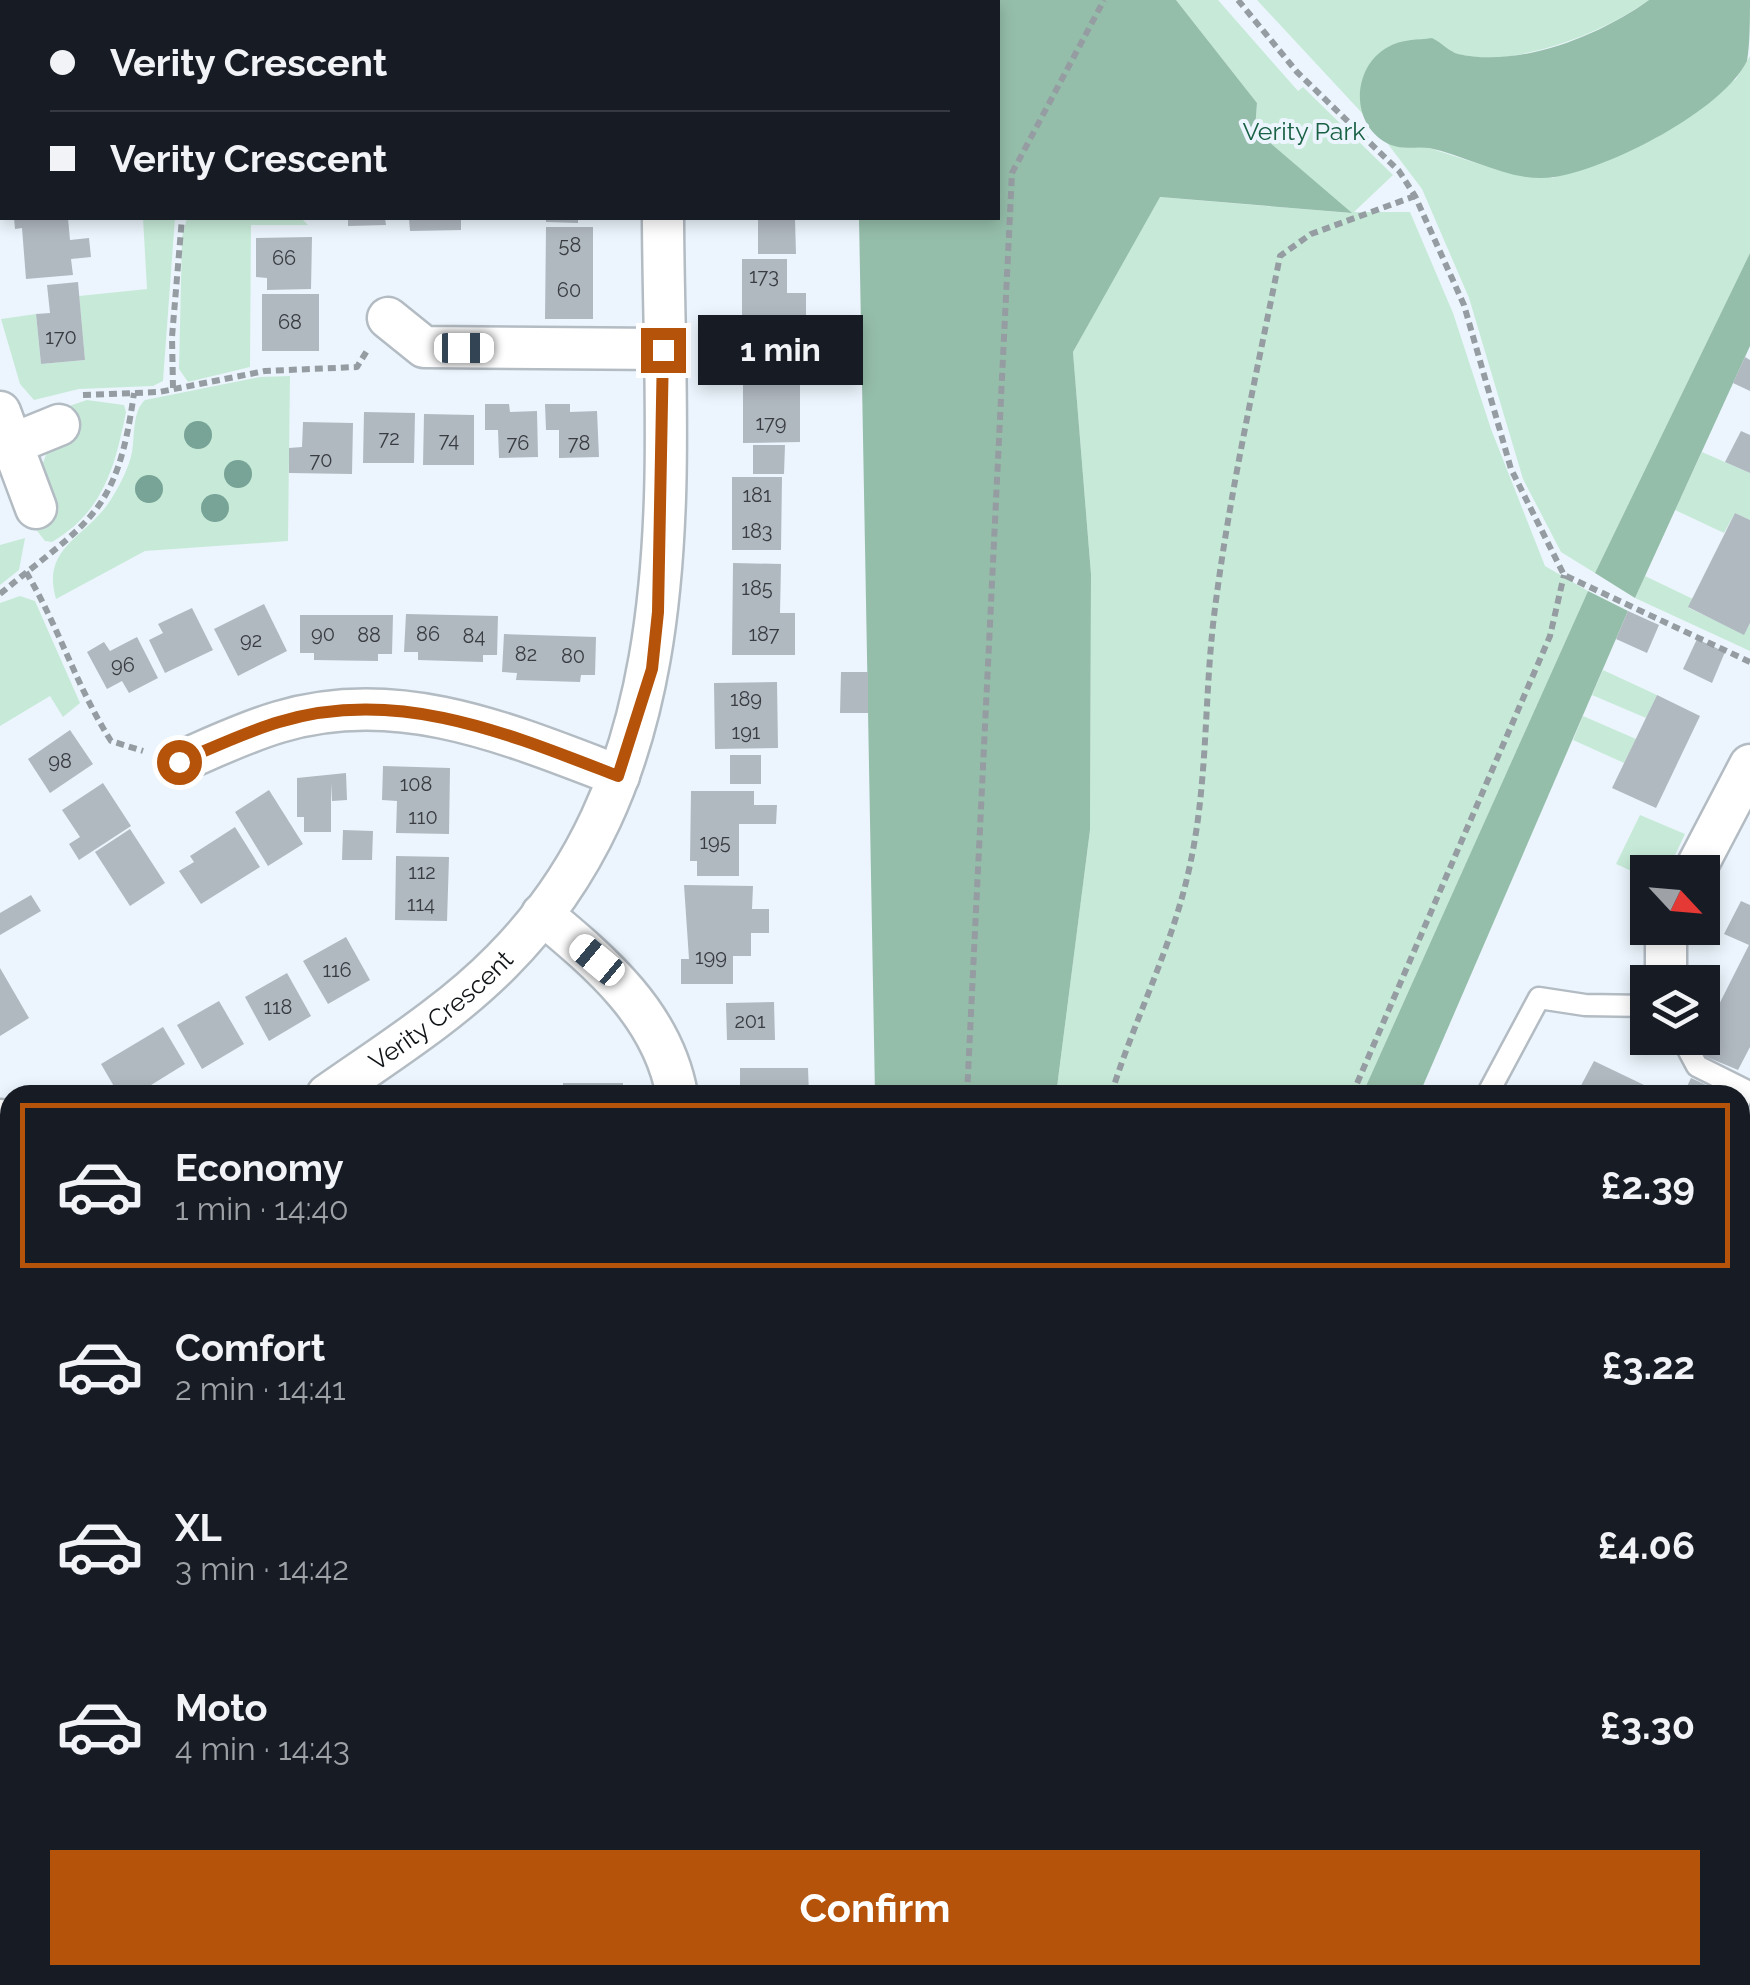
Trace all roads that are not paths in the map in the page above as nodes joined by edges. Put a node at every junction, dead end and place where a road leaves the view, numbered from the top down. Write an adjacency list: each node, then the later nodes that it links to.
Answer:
1 (662, 220): 3 (street, Verity Crescent)
2 (388, 318): 3 (street)
3 (663, 350): 9 (street, Verity Crescent)
4 (59, 425): 5 (street)
5 (5, 429): 6 (street)
6 (36, 508)
7 (179, 762): 9 (street)
8 (1750, 765): 10 (street)
9 (618, 776): 11 (street, Verity Crescent)
10 (1703, 855)
11 (542, 914): 14 (street, Verity Crescent); 15 (street)
12 (1630, 1006): 16 (lane)
13 (1691, 1055): 17 (lane)
14 (341, 1085)
15 (675, 1085)
16 (1492, 1085)
17 (1735, 1085)

